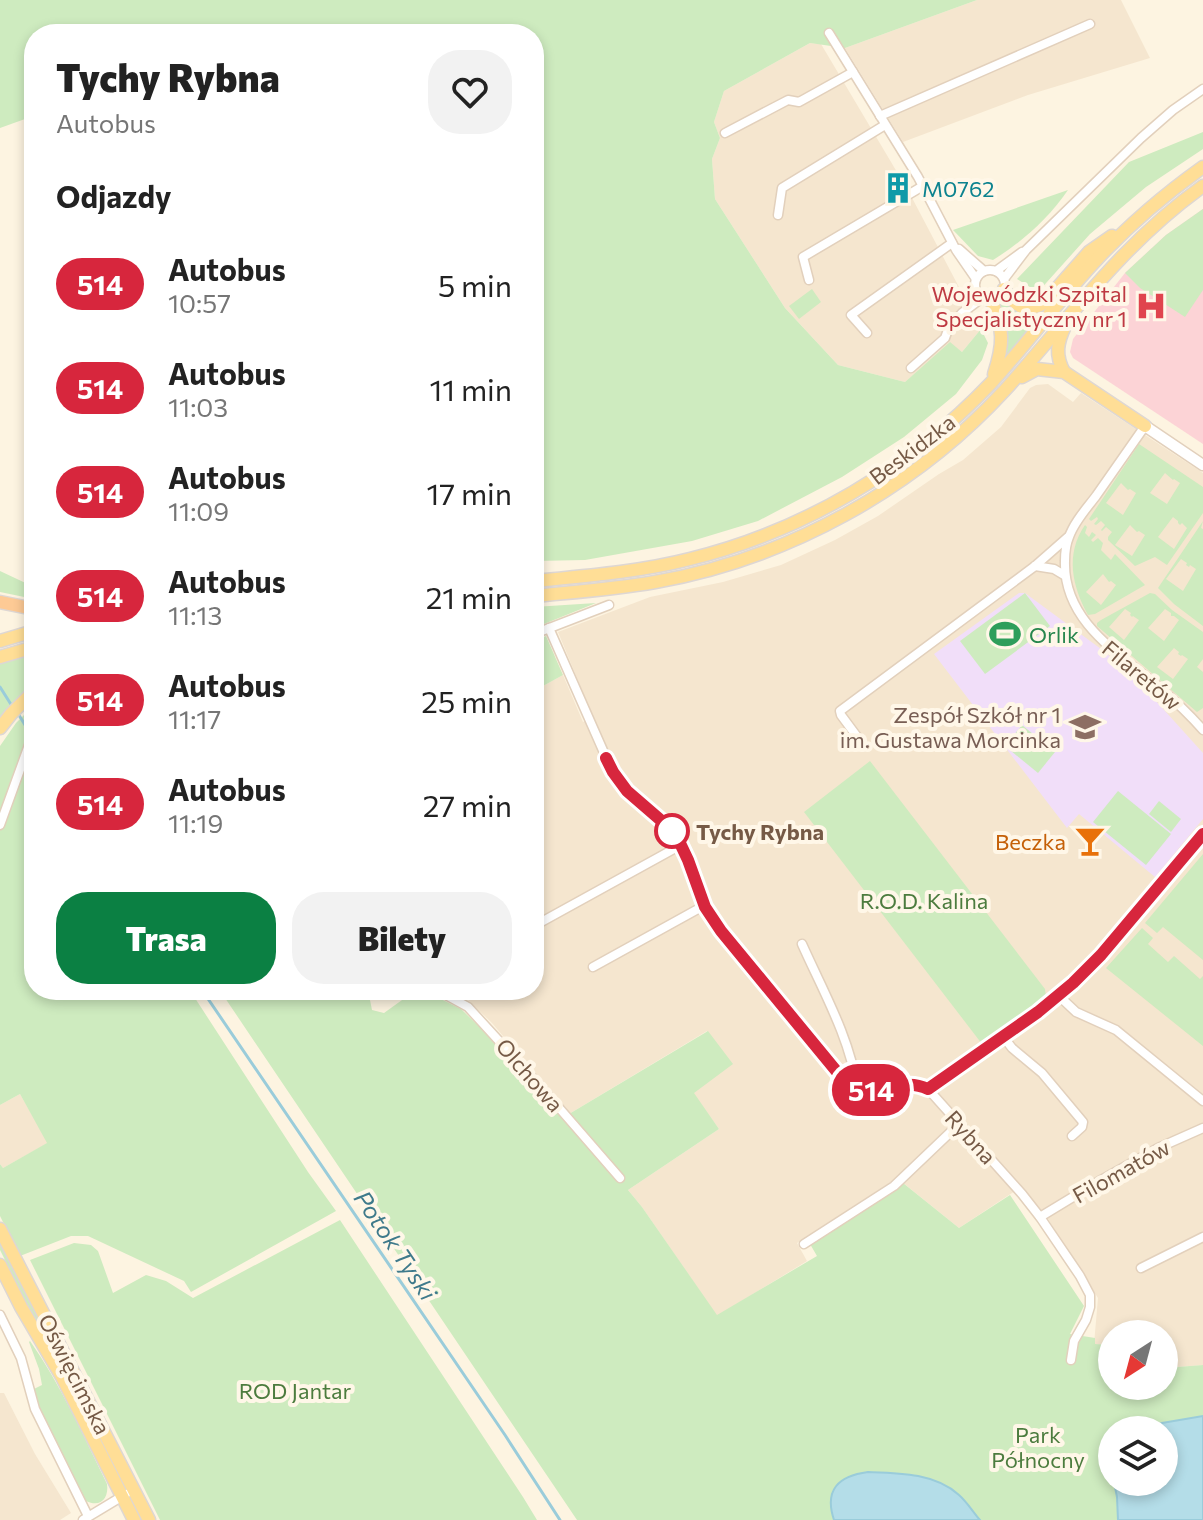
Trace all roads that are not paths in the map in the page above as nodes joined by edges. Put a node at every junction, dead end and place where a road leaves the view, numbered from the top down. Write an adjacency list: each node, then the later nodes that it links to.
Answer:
1 (1090, 24): 5 (street)
2 (829, 33): 3 (street)
3 (853, 72): 5 (street); 6 (street)
4 (1203, 89): 13 (street)
5 (882, 120): 8 (street); 10 (street)
6 (725, 133)
7 (1203, 167): 11 (main road, Beskidzka)
8 (923, 186): 12 (street); 17 (street)
9 (1203, 186): 20 (main road, Beskidzka)
10 (778, 215)
11 (1126, 229): 18 (main road); 24 (main road, Beskidzka)
12 (952, 243): 14 (street); 16 (street); 21 (street)
13 (1026, 250): 15 (street); 18 (street)
14 (984, 271): 15 (street); 16 (street)
15 (996, 271): 18 (street)
16 (976, 279): 19 (street)
17 (809, 280)
18 (1004, 284): 19 (street)
19 (983, 296): 22 (street); 24 (main road)
20 (1071, 313): 23 (main road); 25 (main road, Beskidzka)
21 (867, 333)
22 (911, 368)
23 (1064, 372): 25 (main road); 26 (main road)
24 (992, 381): 31 (main road, Beskidzka)
25 (1004, 391): 32 (main road, Beskidzka)
26 (1145, 426): 27 (street); 28 (street, Filaretów)
27 (1203, 465)
28 (1069, 537): 29 (street, Filaretów); 30 (street, Filaretów)
29 (1035, 566): 30 (street); 45 (street, Filaretów)
30 (1064, 575): 44 (street, Filaretów)
31 (544, 580)
32 (544, 595)
33 (0, 602): 35 (highway)
34 (609, 605): 36 (street)
35 (24, 607)
36 (549, 628): 37 (street); 49 (street)
37 (544, 630)
38 (24, 634): 39 (main road)
39 (0, 641)
40 (24, 650): 41 (main road)
41 (0, 657)
42 (24, 701): 43 (main road)
43 (0, 728)
44 (1203, 730)
45 (864, 746)
46 (24, 758): 47 (street)
47 (0, 825)
48 (1203, 834): 54 (street)
49 (681, 845): 50 (street); 51 (street)
50 (705, 907): 53 (street); 57 (street)
51 (544, 920)
52 (802, 944): 57 (street)
53 (593, 967)
54 (1058, 995): 56 (street); 59 (street)
55 (457, 1000): 63 (street, Olchowa)
56 (1002, 1035): 58 (street); 62 (street)
57 (857, 1088): 58 (street, Rybna)
58 (928, 1089): 60 (street, Rybna)
59 (1203, 1101)
60 (959, 1124): 64 (street, Rybna); 67 (street)
61 (1203, 1128): 64 (street, Filomatów)
62 (1072, 1136)
63 (620, 1178)
64 (1040, 1217): 71 (street, Rybna)
65 (0, 1229): 72 (main road, Oświęcimska)
66 (1203, 1237): 69 (street)
67 (804, 1244)
68 (0, 1265): 72 (main road, Oświęcimska)
69 (1141, 1268)
70 (0, 1315): 73 (street)
71 (1071, 1360)
72 (128, 1493): 73 (street); 74 (main road, Oświęcimska); 75 (main road, Oświęcimska)
73 (86, 1518)
74 (134, 1520)
75 (149, 1520)

